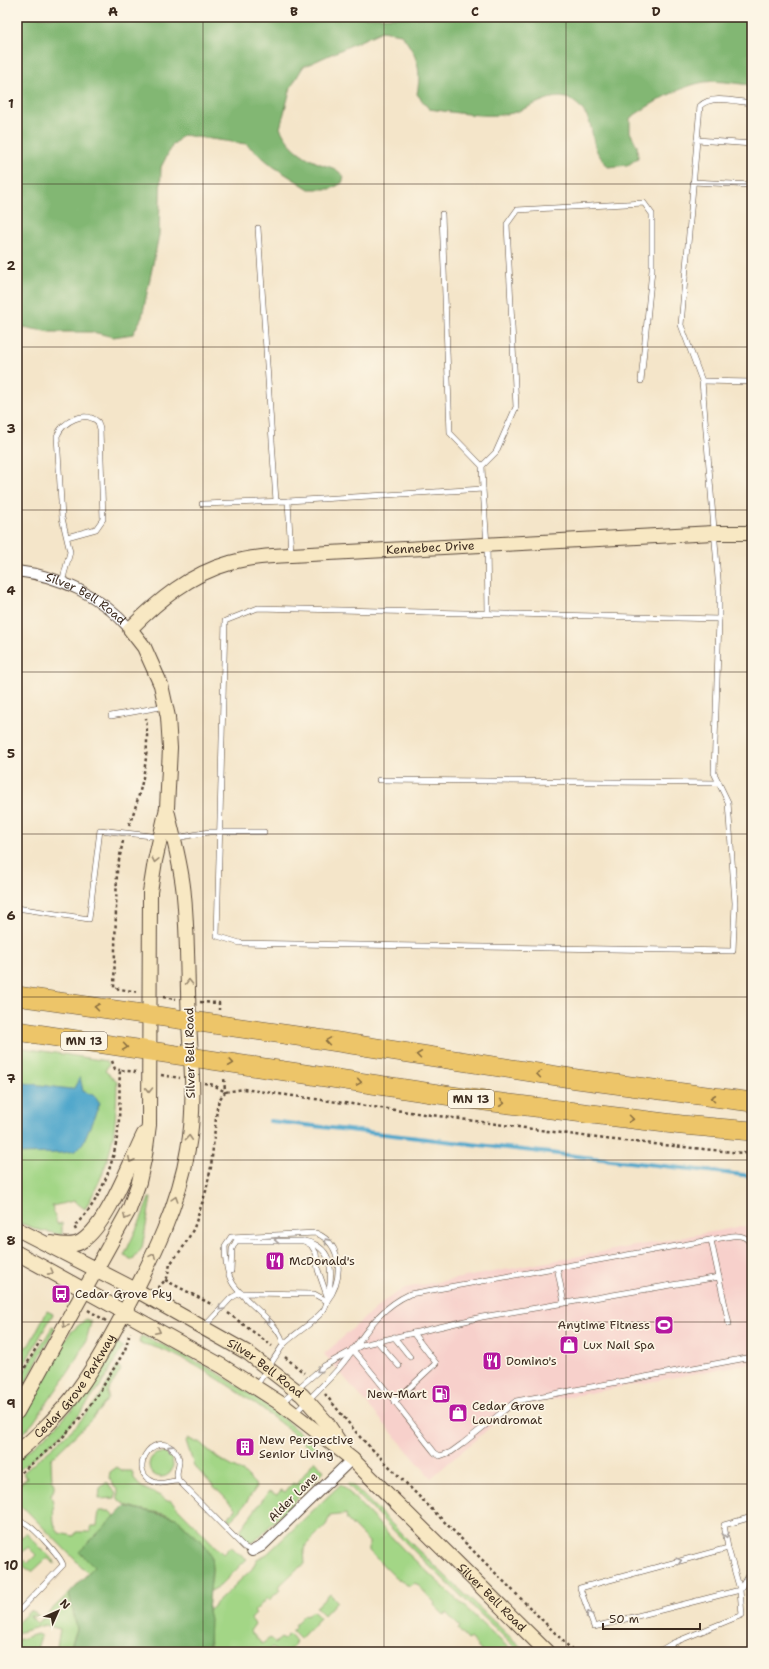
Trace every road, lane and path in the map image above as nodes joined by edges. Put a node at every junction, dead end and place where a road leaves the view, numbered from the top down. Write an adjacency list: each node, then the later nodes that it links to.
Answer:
1 (752, 103): 2 (lane)
2 (697, 140): 3 (lane); 4 (lane)
3 (752, 144)
4 (693, 182): 5 (lane); 9 (lane)
5 (752, 185)
6 (442, 214): 11 (lane)
7 (258, 228): 14 (lane)
8 (641, 381): 11 (lane)
9 (702, 381): 10 (lane); 17 (lane)
10 (752, 382)
11 (482, 466): 12 (lane)
12 (483, 490): 13 (lane); 19 (lane)
13 (288, 500): 14 (lane); 20 (lane)
14 (276, 501): 15 (lane)
15 (202, 504)
16 (752, 533): 17 (street, Kennebec Drive)
17 (714, 534): 19 (street, Kennebec Drive); 24 (lane)
18 (67, 537): 18 (lane); 22 (lane)
19 (487, 545): 20 (street, Kennebec Drive); 23 (lane)
20 (291, 555): 25 (street, Kennebec Drive)
21 (17, 570): 22 (street, Silver Bell Road)
22 (62, 582): 25 (street, Silver Bell Road)
23 (488, 613): 24 (lane); 30 (lane)
24 (719, 619): 29 (lane)
25 (130, 629): 26 (street, Silver Bell Road)
26 (167, 706): 27 (lane); 32 (street, Silver Bell Road)
27 (111, 716)
28 (379, 780): 29 (lane)
29 (719, 783): 30 (lane)
30 (220, 832): 31 (lane); 32 (lane)
31 (264, 832)
32 (167, 837): 33 (lane); 35 (street, Silver Bell Road, one-way to 35); 36 (street, Silver Bell Road, one-way to 32)
33 (17, 908)
34 (17, 996): 35 (highway, one-way to 34)
35 (150, 1014): 36 (highway); 38 (street, Silver Bell Road)
36 (189, 1021): 39 (street, Silver Bell Road); 40 (highway, one-way to 36)
37 (17, 1031): 38 (highway, MN 13, one-way to 38)
38 (150, 1051): 39 (highway, MN 13); 41 (street, Silver Bell Road, one-way to 41)
39 (192, 1057): 42 (highway, MN 13, one-way to 42); 53 (street, Silver Bell Road, one-way to 39)
40 (752, 1102)
41 (149, 1125): 45 (street, one-way to 45); 51 (street, Silver Bell Road, one-way to 51)
42 (752, 1131)
43 (752, 1154): 58 (path)
44 (17, 1229): 45 (street)
45 (38, 1239): 51 (street)
46 (712, 1240): 48 (lane); 50 (lane); 52 (lane)
47 (304, 1241): 55 (lane, one-way to 55); 56 (lane); 56 (lane)
48 (752, 1247)
49 (17, 1253): 54 (street, one-way to 54)
50 (557, 1267): 57 (lane); 66 (lane)
51 (97, 1270): 53 (street, Silver Bell Road); 54 (street, Silver Bell Road)
52 (719, 1277): 57 (lane); 60 (lane)
53 (136, 1290): 59 (street, Silver Bell Road); 61 (street, Silver Bell Road)
54 (85, 1291): 59 (street, Silver Bell Road); 81 (street, one-way to 81)
55 (240, 1293): 56 (lane); 56 (lane, one-way to 55); 58 (lane, one-way to 58); 65 (lane, one-way to 65)
56 (327, 1301): 65 (lane)
57 (564, 1303): 62 (lane)
58 (220, 1309): 61 (lane); 67 (path)
59 (124, 1313): 75 (street, Silver Bell Road, one-way to 75); 83 (street, Cedar Grove Parkway)
60 (729, 1324)
61 (204, 1327): 71 (street, Silver Bell Road)
62 (413, 1333): 63 (lane); 74 (lane)
63 (394, 1337): 64 (lane); 68 (lane)
64 (377, 1341): 66 (lane); 70 (lane)
65 (283, 1345): 67 (lane)
66 (352, 1349): 72 (lane, one-way to 72); 77 (lane); 79 (lane)
67 (279, 1352): 71 (lane); 72 (path)
68 (410, 1357)
69 (752, 1357): 79 (lane)
70 (399, 1366)
71 (268, 1367): 75 (lane); 76 (street, Silver Bell Road)
72 (309, 1378): 76 (lane)
73 (410, 1380): 74 (lane)
74 (414, 1385): 79 (lane)
75 (255, 1386): 80 (street, Silver Bell Road)
76 (295, 1389): 78 (street, Silver Bell Road); 80 (lane)
77 (320, 1389): 78 (lane); 94 (path)
78 (308, 1400): 82 (lane); 84 (street, Silver Bell Road)
79 (394, 1402)
80 (280, 1403): 82 (street, Silver Bell Road)
81 (17, 1412)
82 (294, 1414): 84 (street, Silver Bell Road)
83 (17, 1453)
84 (352, 1459): 89 (street, Alder Lane); 93 (street, Silver Bell Road)
85 (179, 1481): 85 (lane, one-way to 85); 89 (lane)
86 (752, 1517): 88 (lane, one-way to 88)
87 (17, 1523): 92 (lane)
88 (728, 1548): 91 (lane); 91 (lane, one-way to 88)
89 (252, 1551)
90 (752, 1568): 91 (lane)
91 (740, 1590): 95 (lane)
92 (17, 1613)
93 (547, 1652)
94 (574, 1652)
95 (658, 1652)

